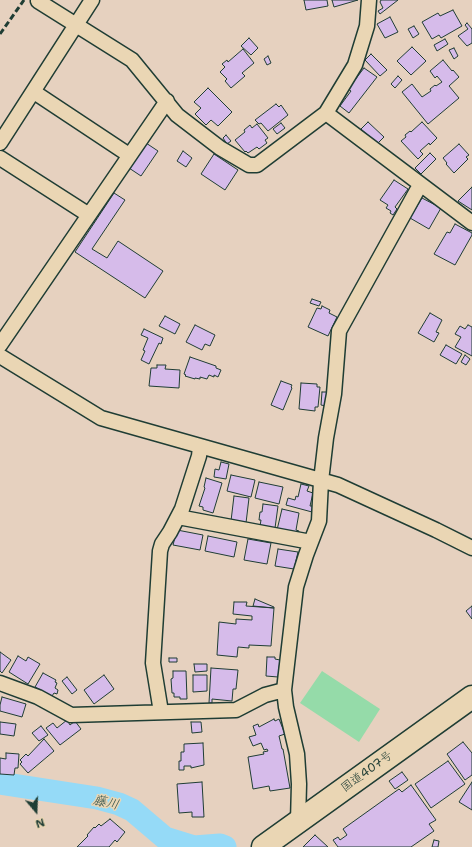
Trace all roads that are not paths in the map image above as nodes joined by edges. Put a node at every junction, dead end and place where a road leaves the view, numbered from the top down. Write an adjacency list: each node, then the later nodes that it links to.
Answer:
1 (92, 0): 4 (street)
2 (369, 0): 7 (street)
3 (38, 1): 4 (street)
4 (76, 25): 5 (street); 6 (street)
5 (34, 92): 8 (street); 9 (street)
6 (167, 101): 7 (street); 9 (street)
7 (326, 113): 11 (street)
8 (0, 143)
9 (130, 155): 12 (street)
10 (0, 158): 12 (street)
11 (420, 185): 13 (street); 17 (street)
12 (89, 215): 14 (street)
13 (472, 223)
14 (0, 345)
15 (0, 356): 16 (street)
16 (200, 446): 17 (street); 18 (street)
17 (321, 481): 19 (street); 20 (street)
18 (178, 517): 19 (street); 24 (street)
19 (311, 542): 22 (street)
20 (472, 548)
21 (0, 683): 24 (street)
22 (284, 690): 24 (street); 25 (street)
23 (472, 697): 25 (highway, 国道407号)
24 (160, 712)
25 (298, 822): 26 (highway, 国道407号)
26 (263, 847)

